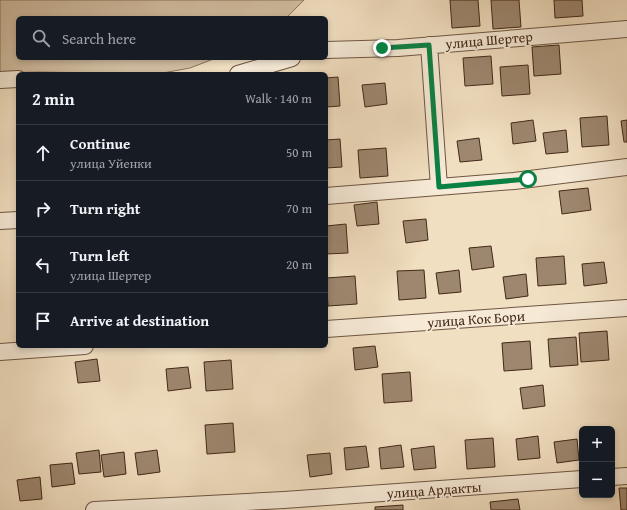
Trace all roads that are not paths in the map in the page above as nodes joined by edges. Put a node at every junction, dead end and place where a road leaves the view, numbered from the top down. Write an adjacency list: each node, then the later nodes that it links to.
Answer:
1 (627, 29): 2 (street, улица Шертер)
2 (429, 45): 3 (street, улица Шертер); 9 (street)
3 (328, 50)
4 (285, 60): 5 (street)
5 (245, 72)
6 (16, 79): 7 (street)
7 (0, 80)
8 (627, 167): 9 (street)
9 (439, 187): 10 (street)
10 (328, 196)
11 (16, 220): 12 (street)
12 (0, 221)
13 (627, 308): 14 (street, улица Кок Бори)
14 (328, 329)
15 (32, 348): 16 (street)
16 (0, 352)
17 (627, 476): 18 (street)
18 (615, 477)
19 (579, 479): 20 (street, улица Ардакты)
20 (284, 505): 21 (street, улица Ардакты)
21 (94, 510)

